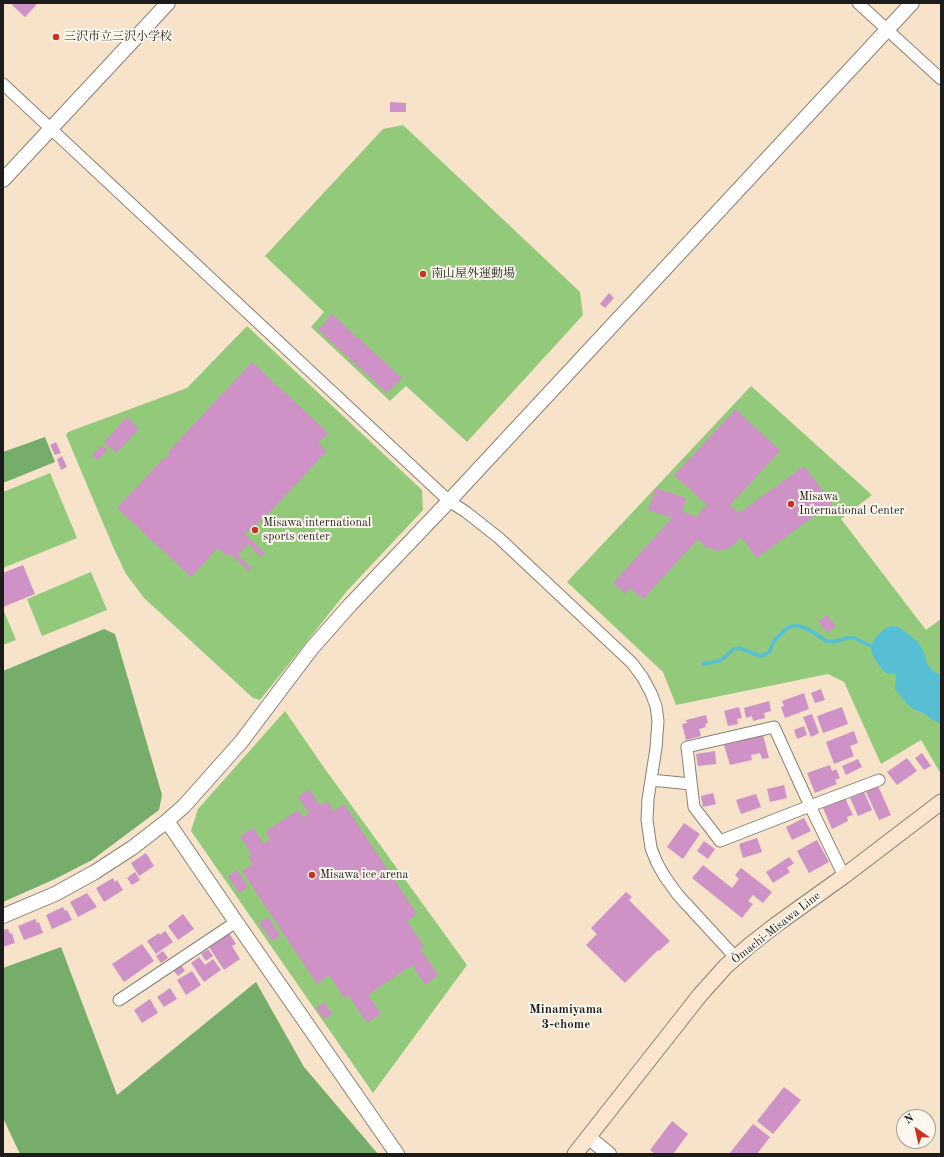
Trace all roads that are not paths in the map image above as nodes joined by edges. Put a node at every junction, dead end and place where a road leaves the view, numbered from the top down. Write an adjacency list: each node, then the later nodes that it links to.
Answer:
1 (168, 3): 7 (street)
2 (858, 3): 4 (street)
3 (912, 3): 4 (street)
4 (887, 30): 5 (street); 9 (street)
5 (941, 79)
6 (3, 84): 7 (street)
7 (50, 129): 8 (street); 9 (street)
8 (3, 180)
9 (449, 501): 10 (street); 15 (street)
10 (651, 780): 12 (street); 19 (street)
11 (879, 780): 14 (street)
12 (692, 784): 14 (street); 14 (street)
13 (941, 802): 16 (main road, Ōmachi-Misawa Line)
14 (810, 806): 16 (street)
15 (167, 821): 17 (street); 18 (street)
16 (844, 876): 19 (main road, Ōmachi-Misawa Line)
17 (3, 916)
18 (236, 922): 20 (street); 22 (street)
19 (736, 958): 21 (main road, Ōmachi-Misawa Line)
20 (119, 1000)
21 (588, 1137): 23 (main road, Ōmachi-Misawa Line); 24 (street)
22 (397, 1154)
23 (575, 1154)
24 (609, 1154)

